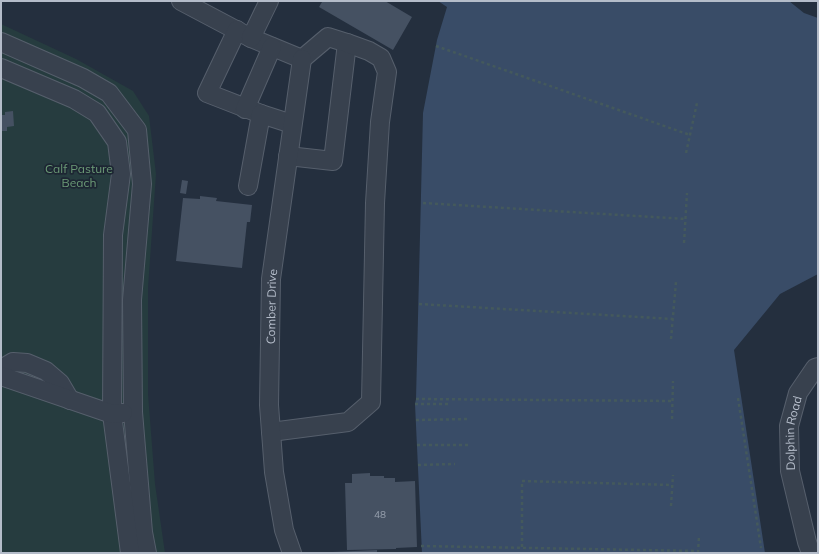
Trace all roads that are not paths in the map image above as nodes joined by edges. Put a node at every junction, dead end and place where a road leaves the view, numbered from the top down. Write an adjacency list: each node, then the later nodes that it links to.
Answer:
1 (181, 1): 3 (street)
2 (269, 1): 3 (street)
3 (244, 34): 6 (street); 11 (street)
4 (1, 42): 9 (street)
5 (347, 43): 7 (street); 13 (street); 21 (street)
6 (272, 47): 7 (street); 11 (street)
7 (302, 59): 12 (street, Comber Drive)
8 (1, 68): 10 (street)
9 (83, 78): 10 (street); 19 (street)
10 (74, 99): 20 (street)
11 (253, 112): 12 (street); 14 (street)
12 (292, 124): 13 (street, Comber Drive)
13 (288, 156): 21 (street, Comber Drive)
14 (248, 186)
15 (818, 367): 25 (street, Dolphin Road)
16 (1, 369): 18 (street)
17 (1, 376): 18 (street)
18 (70, 400): 20 (street)
19 (133, 412): 20 (street); 23 (street)
20 (112, 414): 22 (street)
21 (271, 432): 24 (street, Comber Drive)
22 (130, 553)
23 (147, 553)
24 (292, 553)
25 (811, 553)

